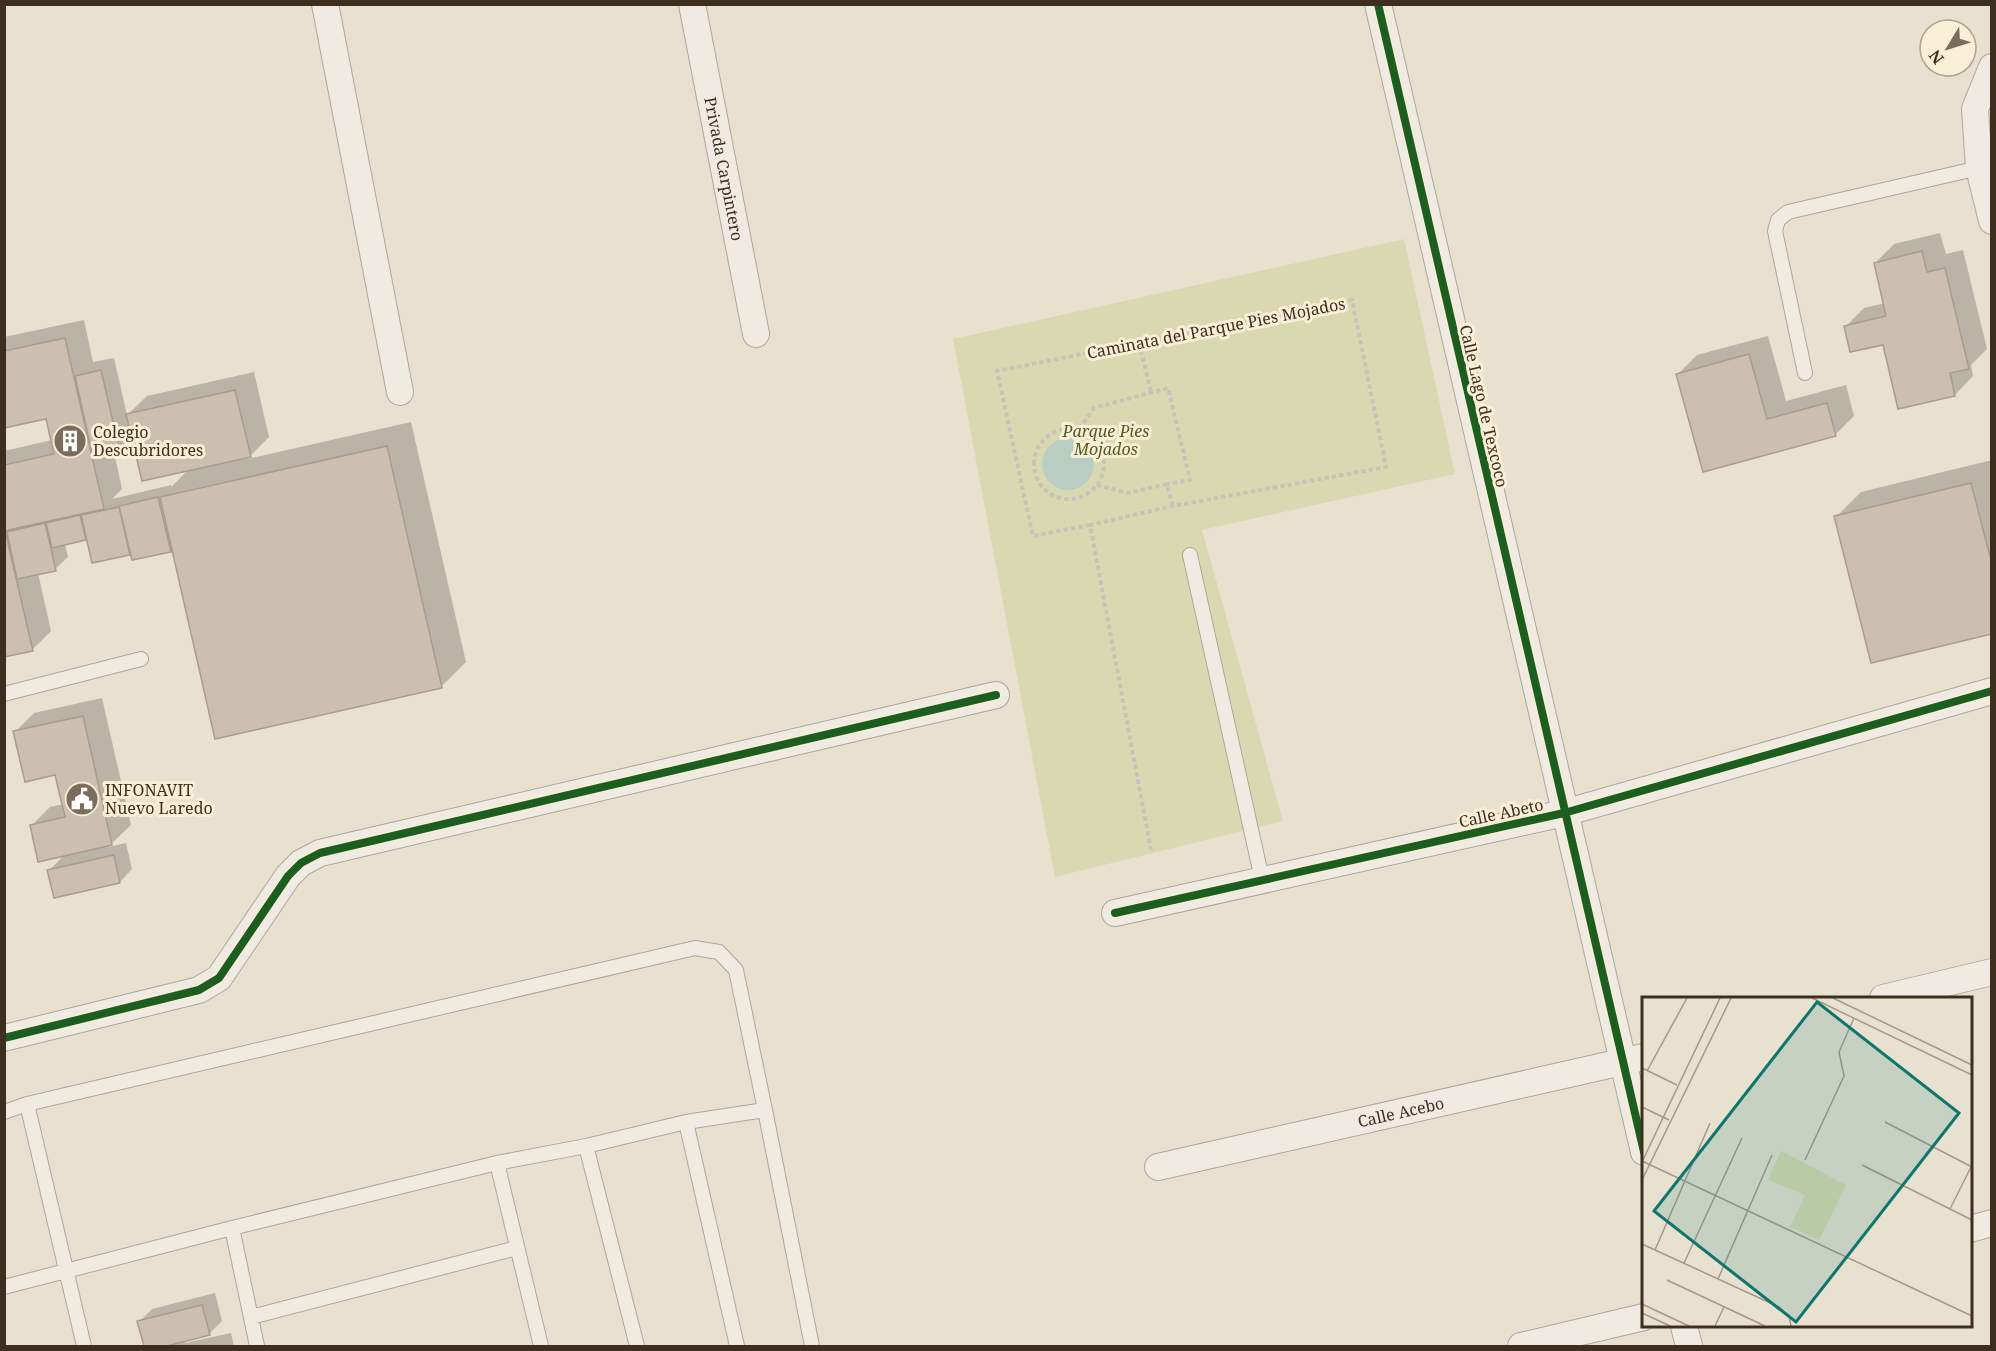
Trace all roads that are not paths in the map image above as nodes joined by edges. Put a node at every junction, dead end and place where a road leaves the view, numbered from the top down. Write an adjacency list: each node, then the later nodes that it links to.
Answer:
1 (325, 4): 9 (street)
2 (692, 4): 7 (street, Privada Carpintero)
3 (1378, 4): 15 (street, Calle Lago de Texcoco)
4 (1992, 68): 5 (street)
5 (1979, 168): 6 (street); 8 (lane)
6 (1992, 221)
7 (756, 334)
8 (1805, 373)
9 (400, 392)
10 (1190, 555): 16 (lane)
11 (141, 659): 13 (lane)
12 (1992, 691): 15 (street, Calle Abeto)
13 (4, 694)
14 (996, 695): 20 (street)
15 (1564, 813): 16 (street, Calle Abeto); 21 (street, Calle Lago de Texcoco)
16 (1262, 879): 17 (street, Calle Abeto)
17 (1115, 914)
18 (1992, 972): 19 (street)
19 (1890, 997)
20 (4, 1038)
21 (1633, 1060): 26 (street, Calle Lago de Texcoco); 29 (street, Calle Acebo)
22 (27, 1104): 23 (lane); 24 (lane); 34 (lane)
23 (765, 1110): 25 (lane); 44 (lane)
24 (4, 1112)
25 (686, 1122): 27 (lane); 43 (lane)
26 (1642, 1135)
27 (586, 1146): 28 (lane); 42 (lane)
28 (497, 1163): 31 (lane); 33 (lane)
29 (1158, 1167)
30 (1992, 1223): 32 (street)
31 (232, 1228): 34 (lane); 36 (lane)
32 (1972, 1229)
33 (517, 1248): 36 (lane); 41 (lane)
34 (65, 1271): 35 (lane); 39 (lane)
35 (4, 1287)
36 (251, 1317): 40 (lane)
37 (1642, 1317): 45 (street)
38 (1684, 1327): 46 (street)
39 (84, 1347)
40 (257, 1347)
41 (542, 1347)
42 (637, 1347)
43 (737, 1347)
44 (812, 1347)
45 (1521, 1347)
46 (1689, 1347)

